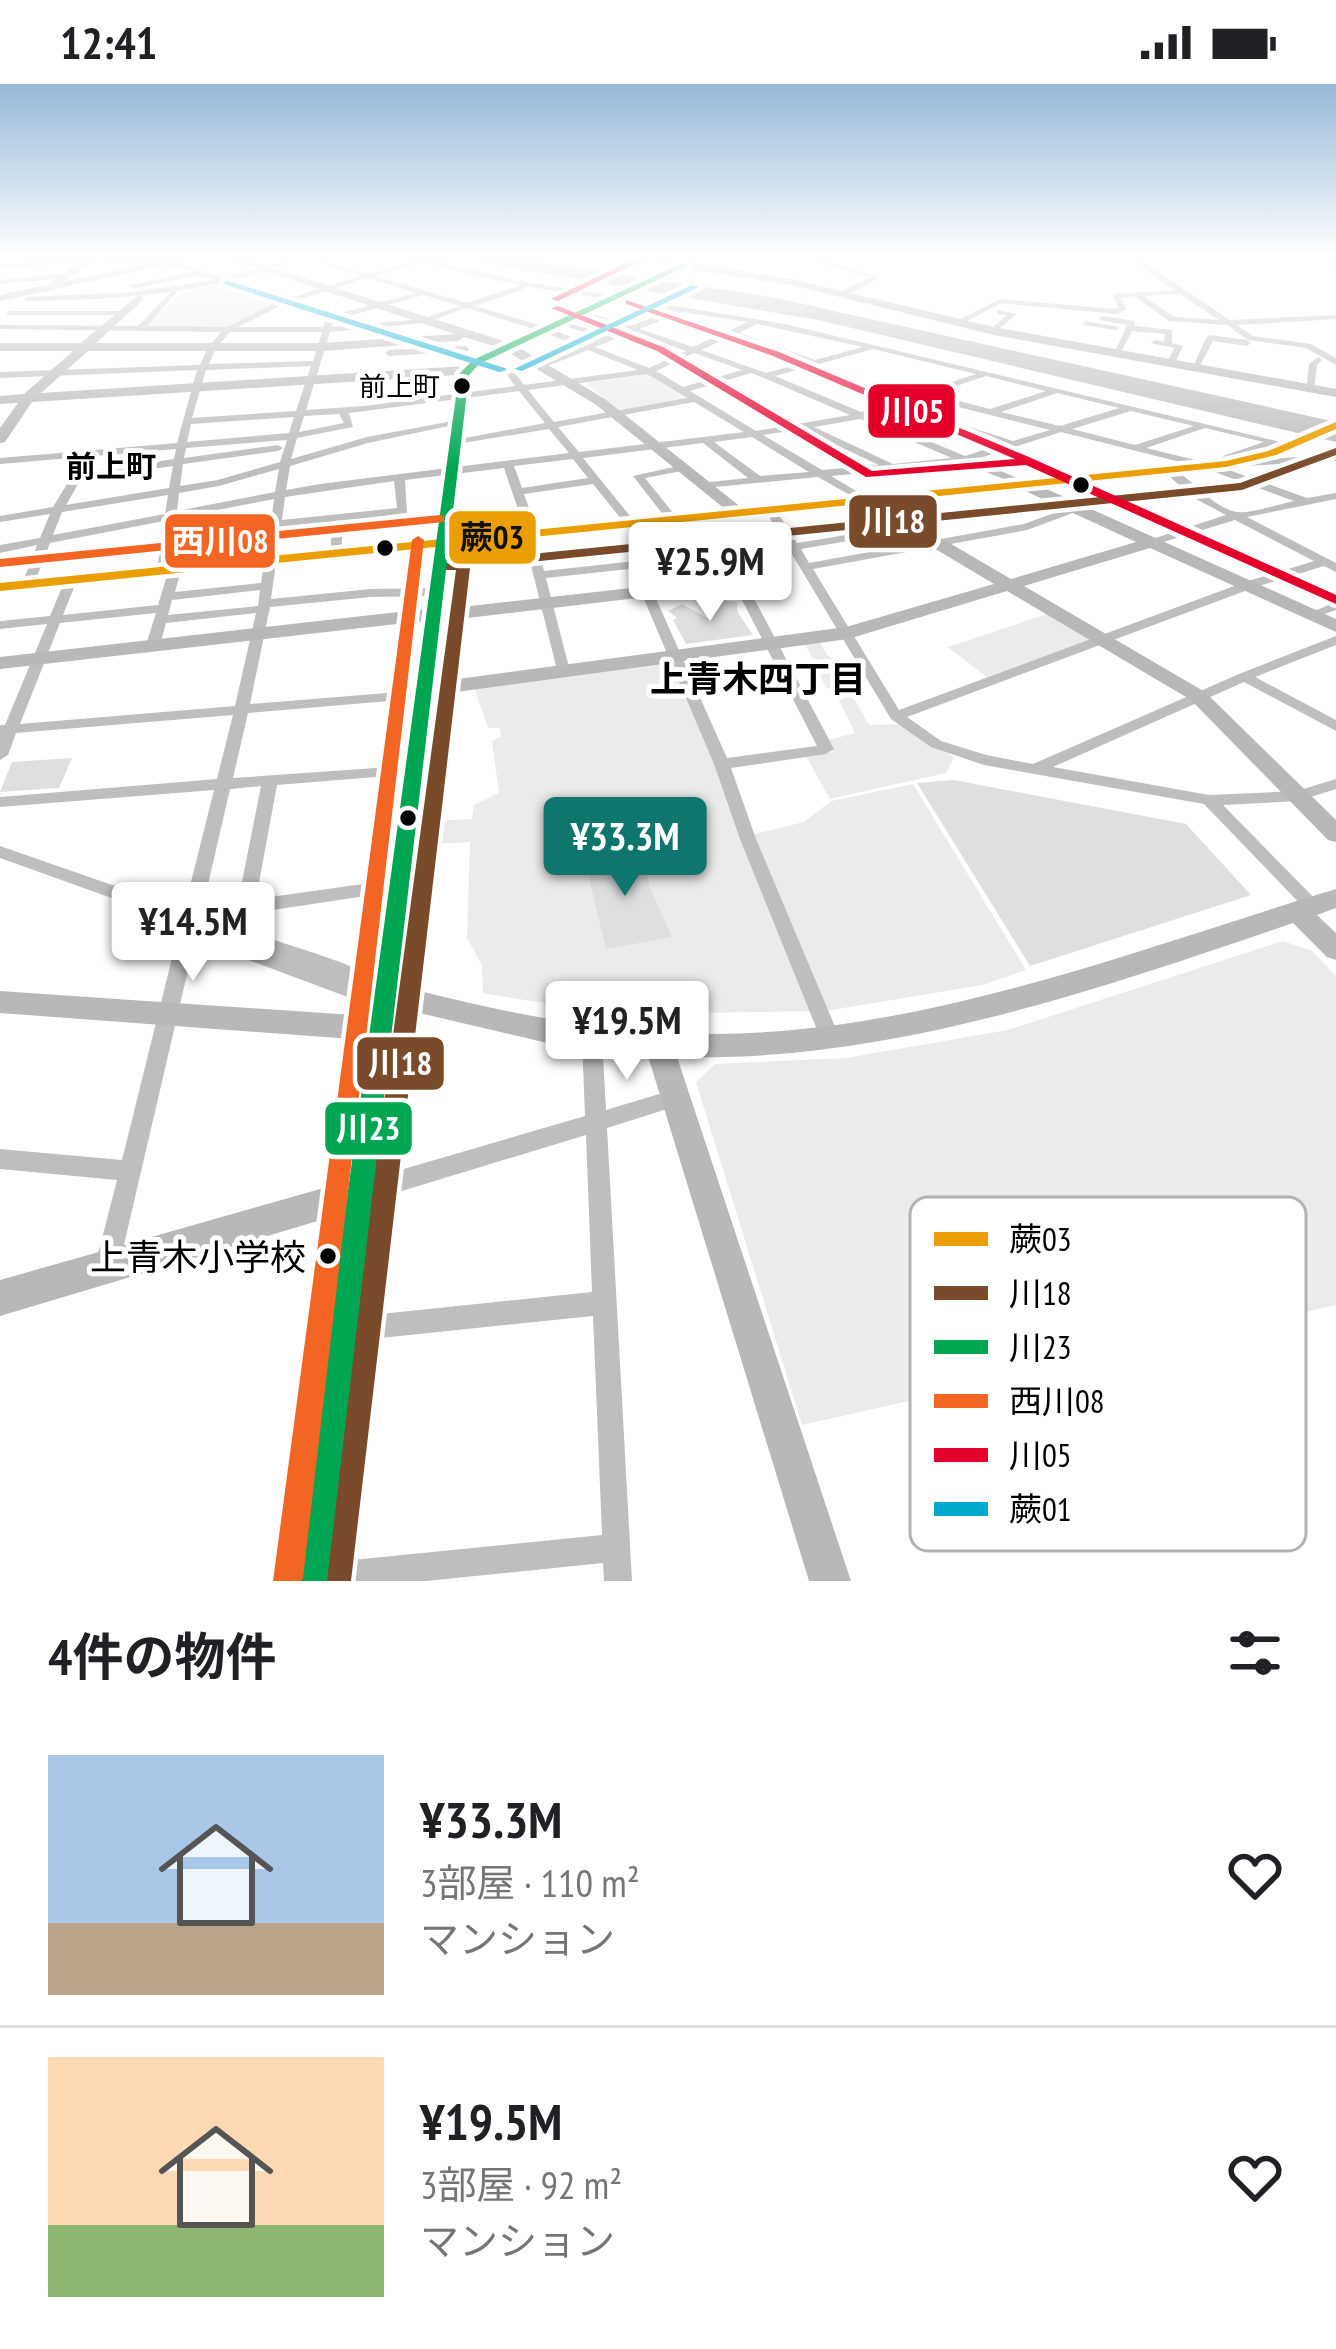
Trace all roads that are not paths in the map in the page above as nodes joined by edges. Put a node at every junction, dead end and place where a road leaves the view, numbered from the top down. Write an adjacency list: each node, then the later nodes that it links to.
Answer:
1 (105, 329): 27 (street)
2 (177, 329): 15 (street)
3 (337, 329): 16 (street)
4 (442, 329): 21 (street)
5 (542, 329): 17 (street)
6 (582, 329): 20 (street)
7 (629, 329): 20 (street)
8 (634, 329): 35 (street)
9 (741, 329): 19 (street)
10 (791, 329): 33 (street)
11 (984, 329): 18 (street)
12 (996, 329): 18 (street)
13 (1129, 329): 24 (street); 36 (street)
14 (1237, 329): 34 (street)
15 (227, 330): 16 (street); 28 (street)
16 (326, 330): 30 (street)
17 (545, 330): 25 (street); 31 (street)
18 (994, 331): 36 (street)
19 (732, 333): 35 (street); 41 (street)
20 (608, 338): 25 (street)
21 (468, 341): 31 (street); 32 (street); 45 (street)
22 (1155, 343): 24 (street)
23 (1247, 343): 46 (street)
24 (1168, 345): 42 (street)
25 (587, 346): 38 (street); 48 (street)
26 (0, 347): 27 (street)
27 (84, 347): 28 (street); 49 (street)
28 (211, 347): 29 (street); 44 (street)
29 (267, 347): 30 (street); 43 (street)
30 (322, 347): 32 (street); 40 (street)
31 (508, 347): 38 (street); 45 (street)
32 (390, 348): 52 (street)
33 (873, 348): 41 (street); 50 (street)
34 (1313, 349): 37 (street); 39 (street)
35 (697, 350): 47 (street); 48 (street)
36 (1116, 354): 42 (street)
37 (1318, 360): 39 (street); 59 (street)
38 (540, 362): 55 (street); 57 (street)
39 (1335, 362)
40 (318, 363): 43 (street); 54 (street)
41 (817, 363): 53 (street)
42 (1170, 364): 46 (street)
43 (253, 365): 44 (street)
44 (203, 367): 49 (street); 56 (street)
45 (468, 368): 52 (street); 63 (street)
46 (1194, 369): 59 (street)
47 (752, 370): 53 (street); 60 (street)
48 (649, 371): 55 (street); 60 (street)
49 (55, 373): 51 (street); 64 (street)
50 (984, 374): 58 (street); 62 (street)
51 (0, 375)
52 (386, 375): 54 (street)
53 (767, 376): 73 (street)
54 (311, 380): 56 (street); 71 (street)
55 (578, 381): 57 (street); 72 (street)
56 (195, 387): 64 (street); 75 (street)
57 (524, 389): 63 (street); 79 (street)
58 (1054, 390): 68 (street); 70 (street)
59 (1309, 390): 61 (street)
60 (681, 391): 66 (street)
61 (1336, 392)
62 (923, 395): 67 (street); 70 (street)
63 (460, 397): 69 (street); 76 (street)
64 (28, 398): 65 (street); 84 (street)
65 (0, 400)
66 (696, 400): 72 (street); 83 (street)
67 (892, 405): 73 (street); 88 (street)
68 (1130, 408): 78 (street); 81 (street)
69 (343, 411): 71 (street); 91 (street)
70 (992, 412): 81 (street)
71 (301, 413): 74 (street); 91 (street)
72 (617, 414): 79 (street); 90 (street)
73 (859, 416): 80 (street); 97 (street)
74 (226, 419): 75 (street); 86 (street)
75 (188, 422): 89 (street)
76 (458, 422): 87 (street); 91 (street)
77 (1336, 424): 100 (street)
78 (1205, 425): 92 (street); 100 (street)
79 (553, 426): 82 (street); 95 (street)
80 (803, 426): 83 (street); 104 (street)
81 (1063, 428): 88 (street); 92 (street)
82 (512, 434): 87 (street); 99 (street)
83 (754, 434): 85 (street); 108 (street)
84 (1, 436)
85 (706, 440): 90 (street); 112 (street)
86 (223, 442): 89 (street); 91 (street)
87 (454, 443): 107 (street)
88 (1013, 444): 97 (street)
89 (183, 446): 94 (street); 101 (street)
90 (657, 447): 95 (street); 105 (street)
91 (290, 448): 101 (street); 116 (street); 118 (street)
92 (1137, 448): 103 (street)
93 (1300, 448): 96 (street)
94 (88, 454): 98 (street); 109 (street)
95 (577, 456): 99 (street); 111 (street)
96 (1336, 457): 100 (street)
97 (963, 460): 104 (street); 114 (street)
98 (0, 461)
99 (526, 463): 102 (street)
100 (1233, 463): 103 (street); 120 (street)
101 (179, 465): 109 (street); 116 (street)
102 (508, 465): 107 (street); 117 (street)
103 (1208, 466): 106 (street); 121 (street)
104 (890, 467): 108 (street)
105 (683, 468): 115 (street); 132 (street)
106 (1168, 470): 114 (street); 128 (street)
107 (451, 471): 110 (street); 140 (street)
108 (820, 474): 112 (street); 119 (street)
109 (76, 476): 124 (street)
110 (398, 478): 113 (street); 126 (street)
111 (596, 480): 117 (street); 133 (street)
112 (758, 480): 115 (street)
113 (363, 482): 118 (street); 126 (street)
114 (1023, 484): 119 (street); 122 (street)
115 (705, 485): 125 (street)
116 (175, 491): 124 (street); 131 (street)
117 (518, 492): 136 (street)
118 (279, 496): 131 (street); 134 (street)
119 (864, 500): 123 (street); 135 (street)
120 (1331, 500): 121 (street)
121 (1304, 501): 128 (street)
122 (1077, 508): 139 (street); 141 (street)
123 (770, 509): 125 (street); 142 (street)
124 (57, 510): 130 (street); 138 (street)
125 (739, 512): 127 (street)
126 (364, 515): 129 (street)
127 (705, 516): 132 (street); 145 (street)
128 (1235, 516): 139 (street); 147 (street)
129 (338, 518): 134 (street); 144 (street)
130 (0, 519)
131 (171, 519): 137 (street); 138 (street)
132 (672, 519): 133 (street)
133 (630, 524): 136 (street)
134 (273, 525): 137 (street); 146 (street)
135 (913, 527): 141 (street); 142 (street)
136 (531, 533): 140 (street); 150 (street)
137 (169, 536): 149 (street)
138 (46, 541): 143 (street); 154 (street)
139 (1153, 542): 153 (street); 155 (street)
140 (442, 543): 144 (street); 161 (street)
141 (939, 543): 148 (street); 153 (street)
142 (794, 547): 145 (street); 148 (street)
143 (0, 549)
144 (337, 553): 146 (street)
145 (726, 555): 150 (street); 152 (street)
146 (268, 560): 149 (street); 158 (street)
147 (1331, 565): 155 (street)
148 (806, 566): 168 (street)
149 (169, 570): 151 (street); 162 (street)
150 (539, 575): 159 (street)
151 (71, 580): 154 (street); 164 (street)
152 (740, 580): 157 (street); 171 (street)
153 (1012, 583): 168 (street); 169 (street)
154 (28, 584): 156 (street)
155 (1250, 585): 163 (street); 169 (street)
156 (0, 587)
157 (647, 592): 159 (street); 173 (street)
158 (264, 600): 161 (street); 162 (street); 162 (street); 167 (street)
159 (545, 603): 161 (street); 176 (street)
160 (1336, 606): 163 (street)
161 (434, 607): 167 (street); 178 (street)
162 (164, 608): 164 (street); 172 (street)
163 (1313, 614): 166 (street)
164 (56, 619): 165 (street); 174 (street)
165 (0, 625)
166 (1336, 626)
167 (260, 633): 172 (street); 180 (street)
168 (848, 633): 171 (street); 181 (street)
169 (1104, 639): 179 (street); 181 (street)
170 (1336, 640): 177 (street)
171 (770, 643): 173 (street); 185 (street)
172 (153, 645): 174 (street)
173 (679, 656): 176 (street); 185 (street)
174 (41, 658): 175 (street); 183 (street)
175 (0, 662)
176 (563, 671): 178 (street)
177 (1244, 677): 179 (street); 182 (street)
178 (424, 692): 180 (street); 187 (street)
179 (1198, 696): 186 (street); 191 (street)
180 (240, 709): 183 (street); 189 (street)
181 (896, 716): 186 (street)
182 (1336, 726)
183 (6, 729): 184 (street)
184 (0, 755)
185 (722, 764): 207 (street)
186 (1035, 769): 192 (street)
187 (412, 770): 188 (street); 197 (street)
188 (270, 781): 189 (street); 199 (street)
189 (221, 784): 193 (street); 200 (street)
190 (1336, 784): 191 (street)
191 (1298, 796): 192 (street); 194 (street)
192 (1209, 800): 198 (street)
193 (0, 802)
194 (1336, 834)
195 (0, 852): 200 (street)
196 (0, 863): 200 (street)
197 (399, 885): 199 (street); 203 (street)
198 (1316, 906): 202 (street); 207 (street)
199 (246, 907): 201 (street)
200 (187, 924): 201 (street); 205 (street)
201 (234, 940): 203 (street)
202 (1336, 950)
203 (386, 994): 206 (street); 208 (street)
204 (0, 1002): 205 (street)
205 (166, 1014): 206 (street); 213 (street)
206 (382, 1029): 214 (street)
207 (829, 1036): 209 (street)
208 (592, 1038): 209 (street); 211 (street)
209 (658, 1045): 210 (street)
210 (676, 1098): 211 (street); 222 (street)
211 (594, 1123): 214 (street); 217 (street)
212 (0, 1159): 213 (street)
213 (128, 1171): 215 (street)
214 (359, 1193): 215 (street); 218 (street)
215 (107, 1268): 216 (street)
216 (0, 1298)
217 (605, 1303): 218 (street); 219 (street)
218 (341, 1330): 220 (street)
219 (615, 1548): 220 (street); 221 (street)
220 (311, 1580)
221 (618, 1581)
222 (830, 1581)

